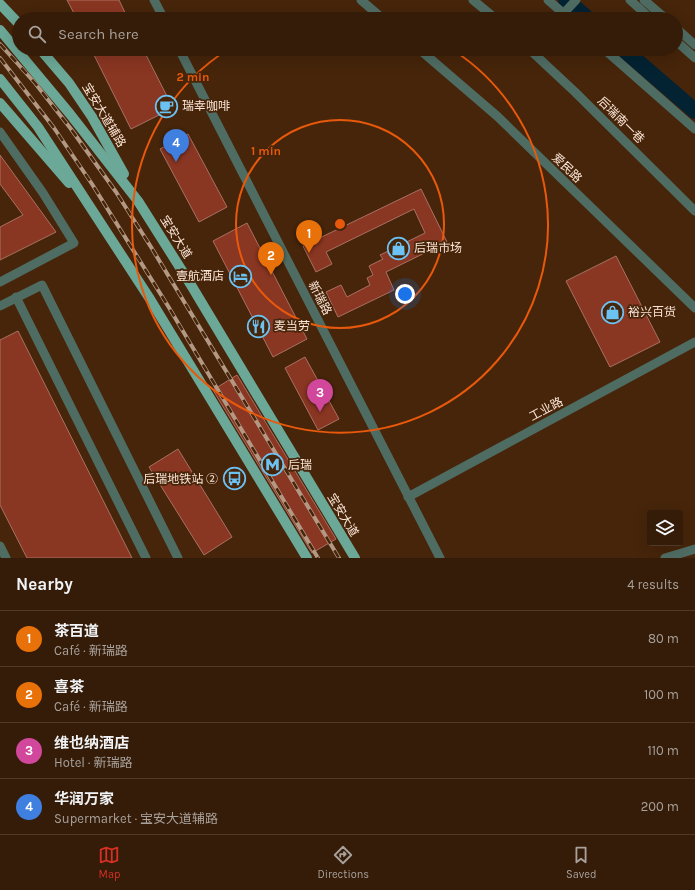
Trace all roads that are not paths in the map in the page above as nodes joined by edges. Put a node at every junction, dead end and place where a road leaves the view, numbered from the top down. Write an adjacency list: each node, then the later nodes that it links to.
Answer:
1 (154, 0): 11 (street)
2 (361, 0): 12 (street)
3 (473, 0): 13 (street)
4 (548, 0): 14 (street)
5 (576, 0): 15 (street)
6 (630, 0): 16 (street)
7 (644, 0): 10 (street)
8 (660, 0): 10 (street)
9 (0, 4): 19 (main road)
10 (654, 8): 17 (street); 18 (street)
11 (160, 12)
12 (375, 12)
13 (488, 12)
14 (562, 12)
15 (569, 12)
16 (643, 12)
17 (652, 12)
18 (658, 12)
19 (12, 17)
20 (0, 30): 22 (main road, 宝安大道)
21 (683, 34): 23 (street)
22 (12, 44)
23 (695, 45)
24 (683, 47): 31 (street)
25 (22, 56): 36 (main road, 宝安大道)
26 (46, 56): 36 (main road, 宝安大道辅路)
27 (183, 56): 44 (street, 新瑞路)
28 (427, 56): 42 (street, 爱民路)
29 (536, 56): 37 (street, 后瑞南一巷)
30 (612, 56): 34 (street)
31 (695, 58)
32 (0, 79): 38 (main road)
33 (0, 103): 38 (main road)
34 (695, 129)
35 (0, 132): 39 (street)
36 (138, 200): 51 (main road, 宝安大道)
37 (695, 211)
38 (98, 218): 50 (main road)
39 (0, 282)
40 (16, 297): 41 (street); 48 (street); 49 (street)
41 (0, 306)
42 (695, 308)
43 (695, 342): 44 (street, 工业路)
44 (408, 497): 52 (street, 新瑞路)
45 (0, 546): 47 (street)
46 (695, 549): 53 (street)
47 (6, 558)
48 (146, 558)
49 (178, 558)
50 (307, 558)
51 (354, 558)
52 (440, 558)
53 (665, 558)

